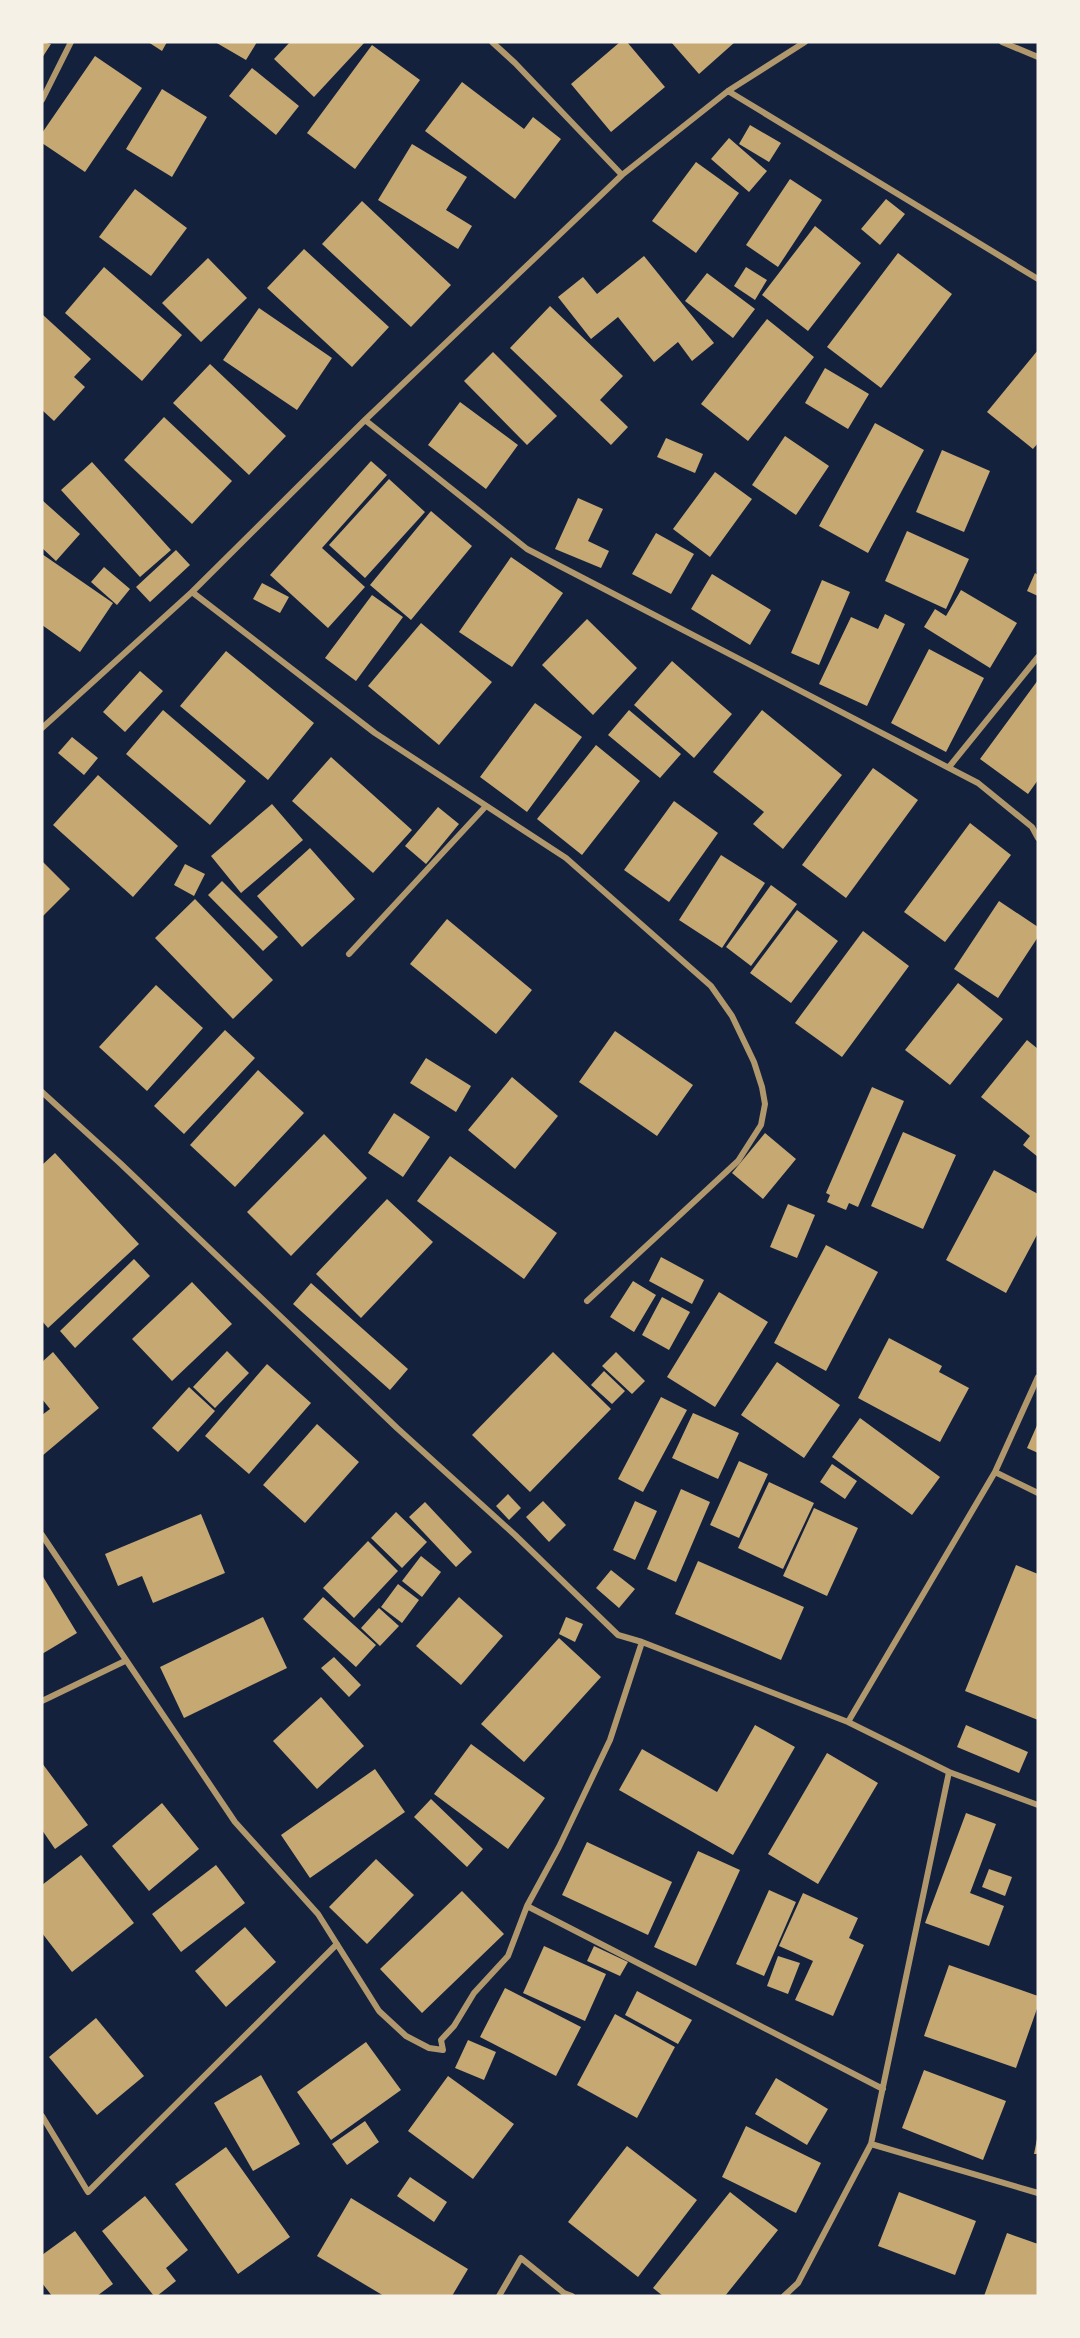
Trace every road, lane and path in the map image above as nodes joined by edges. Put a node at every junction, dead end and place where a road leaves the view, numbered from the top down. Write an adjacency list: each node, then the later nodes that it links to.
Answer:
1 (71, 42): 7 (street)
2 (492, 42): 8 (street)
3 (805, 42): 6 (street)
4 (1002, 42): 5 (street)
5 (1038, 57)
6 (728, 91): 8 (street); 9 (street)
7 (42, 100)
8 (622, 175): 10 (street)
9 (1038, 279)
10 (365, 420): 11 (street); 14 (street)
11 (192, 592): 13 (street); 15 (street)
12 (1038, 657): 14 (street)
13 (42, 728)
14 (950, 767): 16 (street)
15 (486, 806): 17 (street); 19 (street)
16 (1038, 838)
17 (349, 954)
18 (42, 1092): 24 (street)
19 (587, 1301)
20 (1038, 1377): 21 (street)
21 (995, 1472): 22 (street); 27 (street)
22 (1038, 1493)
23 (42, 1535): 25 (street)
24 (642, 1642): 27 (street); 30 (street)
25 (125, 1661): 26 (street); 31 (street)
26 (42, 1701)
27 (849, 1722): 28 (street)
28 (949, 1772): 29 (street); 32 (street)
29 (1038, 1805)
30 (527, 1906): 31 (street); 32 (street)
31 (337, 1944): 33 (street)
32 (883, 2089): 34 (street)
33 (42, 2116)
34 (871, 2145): 35 (street); 38 (street)
35 (1038, 2193)
36 (499, 2296): 37 (street)
37 (572, 2296)
38 (784, 2296)

